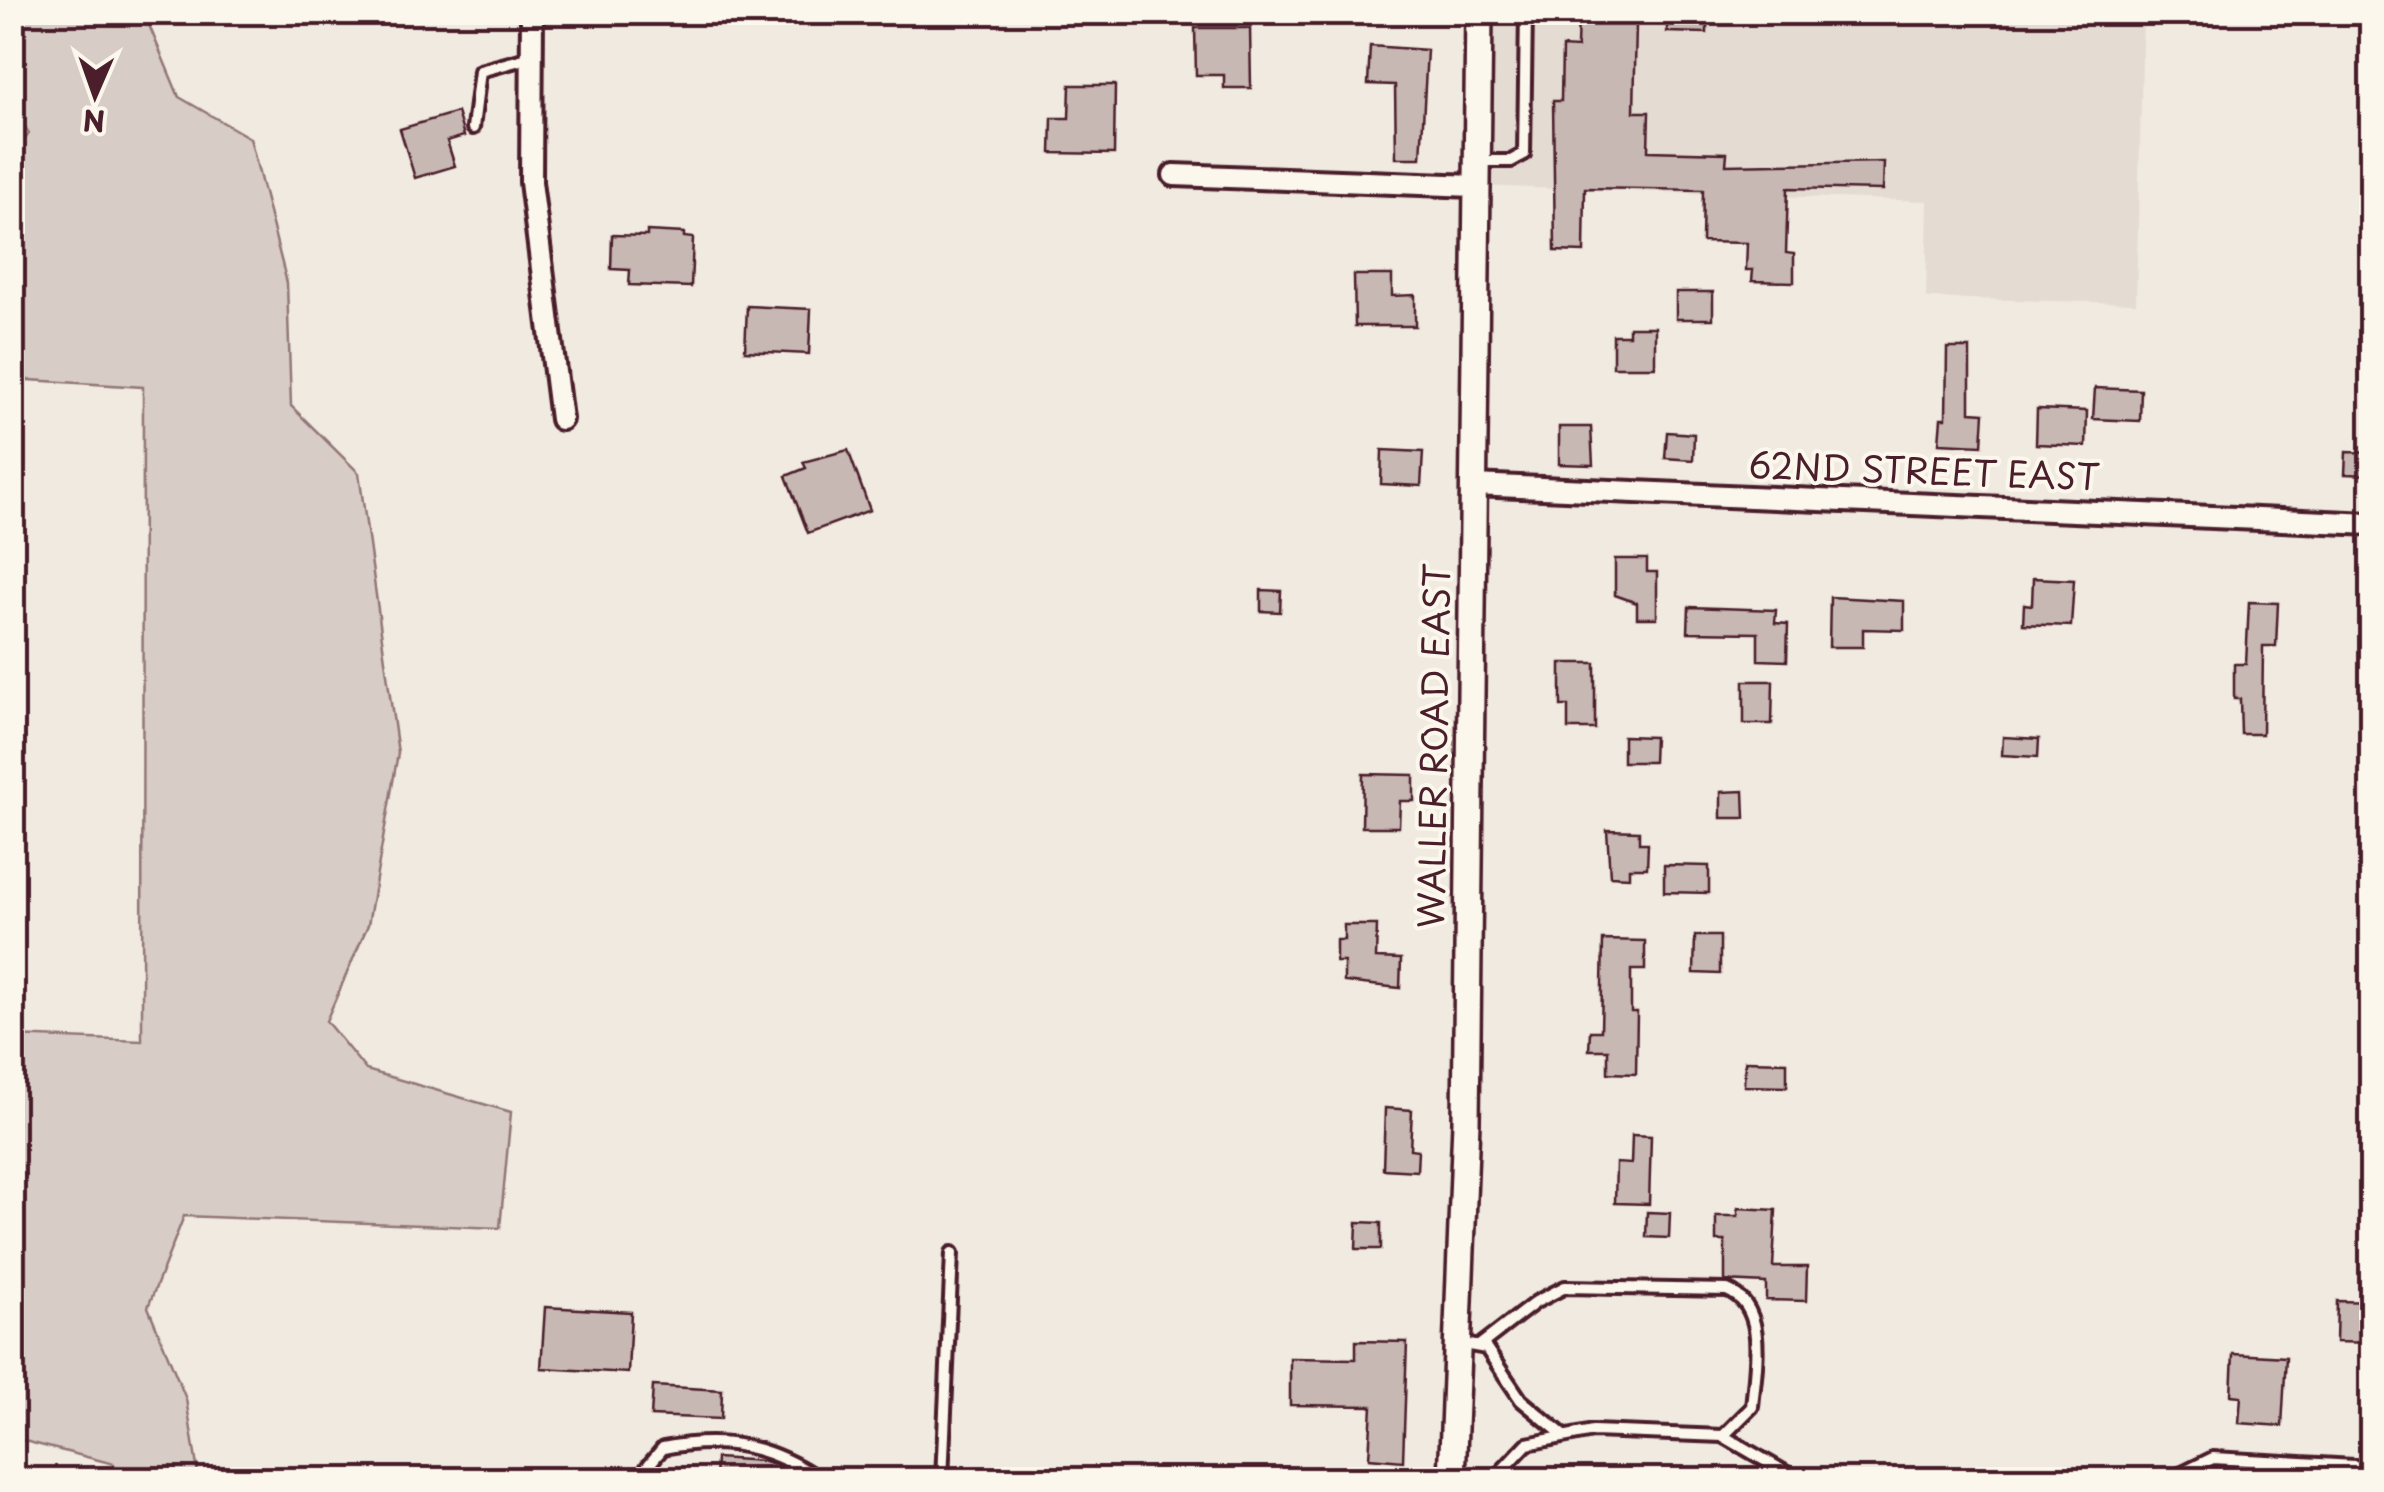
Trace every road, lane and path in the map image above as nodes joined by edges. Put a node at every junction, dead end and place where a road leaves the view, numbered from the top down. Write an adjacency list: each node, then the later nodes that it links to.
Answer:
1 (532, 12): 4 (street)
2 (1479, 12): 6 (street, WALLER ROAD EAST)
3 (1526, 12): 6 (lane)
4 (531, 56): 5 (lane); 8 (street)
5 (473, 128)
6 (1475, 173): 7 (street); 9 (street, WALLER ROAD EAST)
7 (1174, 176)
8 (560, 419)
9 (1473, 485): 10 (street, 62ND STREET EAST); 12 (street, WALLER ROAD EAST)
10 (2372, 524)
11 (952, 1253): 18 (lane)
12 (1468, 1344): 13 (lane); 14 (lane); 19 (street, WALLER ROAD EAST)
13 (1562, 1434): 14 (lane); 20 (lane)
14 (1723, 1436): 21 (lane)
15 (2372, 1466): 22 (lane)
16 (646, 1480): 17 (lane)
17 (821, 1480)
18 (942, 1480)
19 (1452, 1480)
20 (1493, 1480)
21 (1800, 1480)
22 (2168, 1480)

